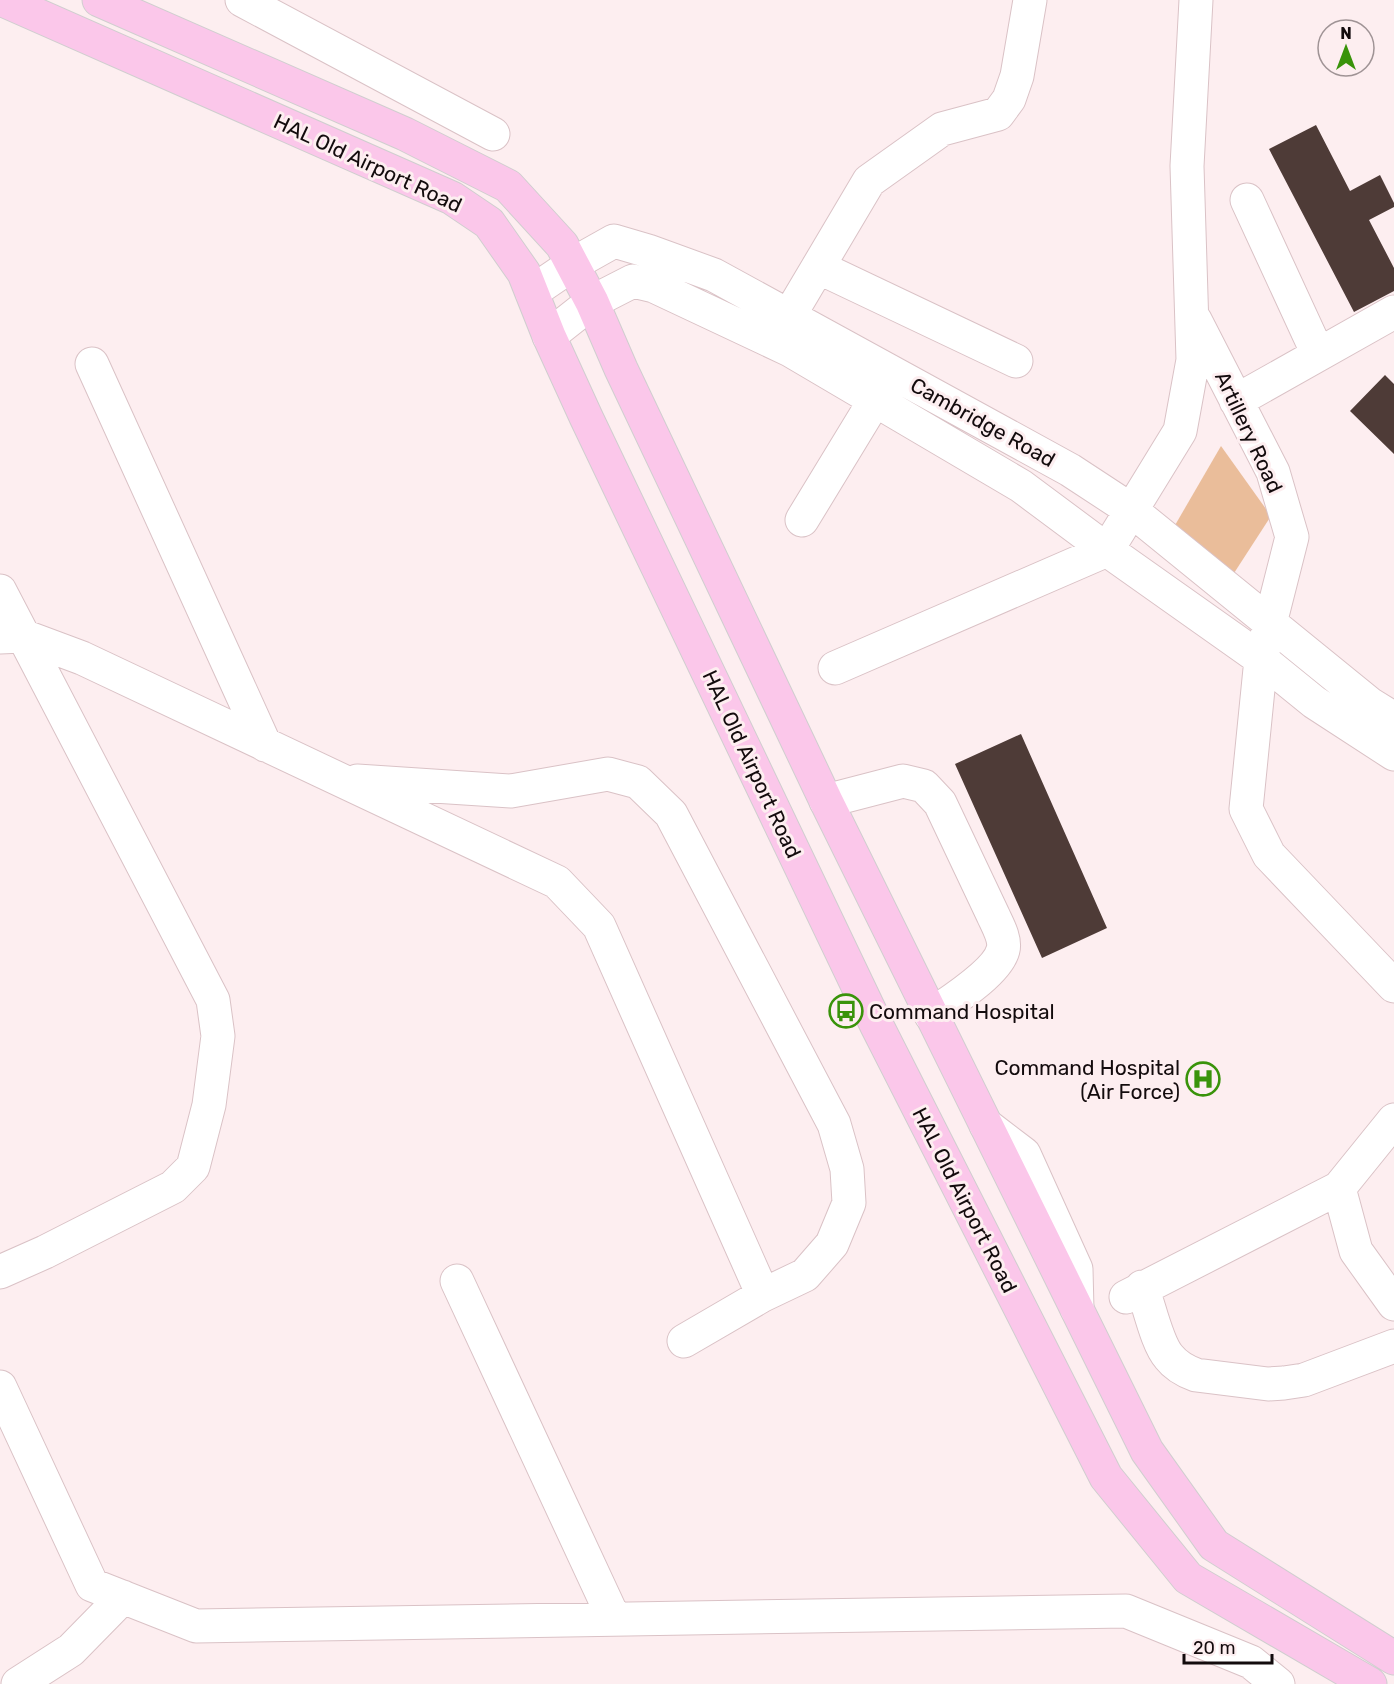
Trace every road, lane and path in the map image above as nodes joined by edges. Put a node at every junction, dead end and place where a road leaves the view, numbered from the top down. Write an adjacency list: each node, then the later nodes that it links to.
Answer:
1 (3, 0): 10 (main road, HAL Old Airport Road)
2 (99, 0): 8 (main road, HAL Old Airport Road)
3 (242, 0): 6 (street)
4 (1030, 0): 9 (street)
5 (1196, 0): 13 (street, Artillery Road)
6 (493, 134)
7 (1247, 200): 16 (street)
8 (573, 264): 10 (street, Cambridge Road); 11 (main road, HAL Old Airport Road); 14 (street, Cambridge Road)
9 (818, 267): 14 (street); 17 (street)
10 (532, 292): 15 (main road, HAL Old Airport Road)
11 (592, 302): 15 (street, Cambridge Road); 19 (street, Cambridge Road); 33 (main road, HAL Old Airport Road)
12 (1394, 312): 16 (street)
13 (1192, 313): 20 (street, Artillery Road); 21 (street, Artillery Road)
14 (789, 316): 21 (street, Cambridge Road)
15 (549, 336): 48 (main road, HAL Old Airport Road)
16 (1318, 354): 20 (street)
17 (1017, 361)
18 (92, 364): 30 (street)
19 (875, 400): 22 (street); 23 (street, Cambridge Road)
20 (1236, 401): 25 (street, Artillery Road)
21 (1131, 510): 23 (street, Artillery Road); 25 (street, Cambridge Road)
22 (802, 520)
23 (1107, 550): 27 (street, Cambridge Road); 28 (street)
24 (0, 591): 26 (street)
25 (1271, 621): 27 (street, Artillery Road); 29 (street, Cambridge Road)
26 (12, 636): 30 (street); 38 (street)
27 (1262, 659): 31 (street, Cambridge Road); 34 (street, Artillery Road)
28 (836, 668)
29 (1394, 719)
30 (265, 745): 32 (street)
31 (1394, 754)
32 (337, 779): 40 (street); 40 (street)
33 (826, 801): 35 (main road, HAL Old Airport Road); 35 (street)
34 (1394, 986)
35 (931, 1015): 47 (main road, HAL Old Airport Road)
36 (1394, 1120): 37 (street)
37 (1339, 1188): 41 (street); 43 (street)
38 (0, 1272)
39 (457, 1281): 46 (street)
40 (763, 1295): 42 (street)
41 (1394, 1304)
42 (684, 1341)
43 (1394, 1346)
44 (0, 1387): 45 (street)
45 (123, 1597): 46 (street); 49 (street)
46 (614, 1619): 50 (street)
47 (1394, 1658)
48 (1363, 1682)
49 (18, 1684)
50 (1278, 1684)

